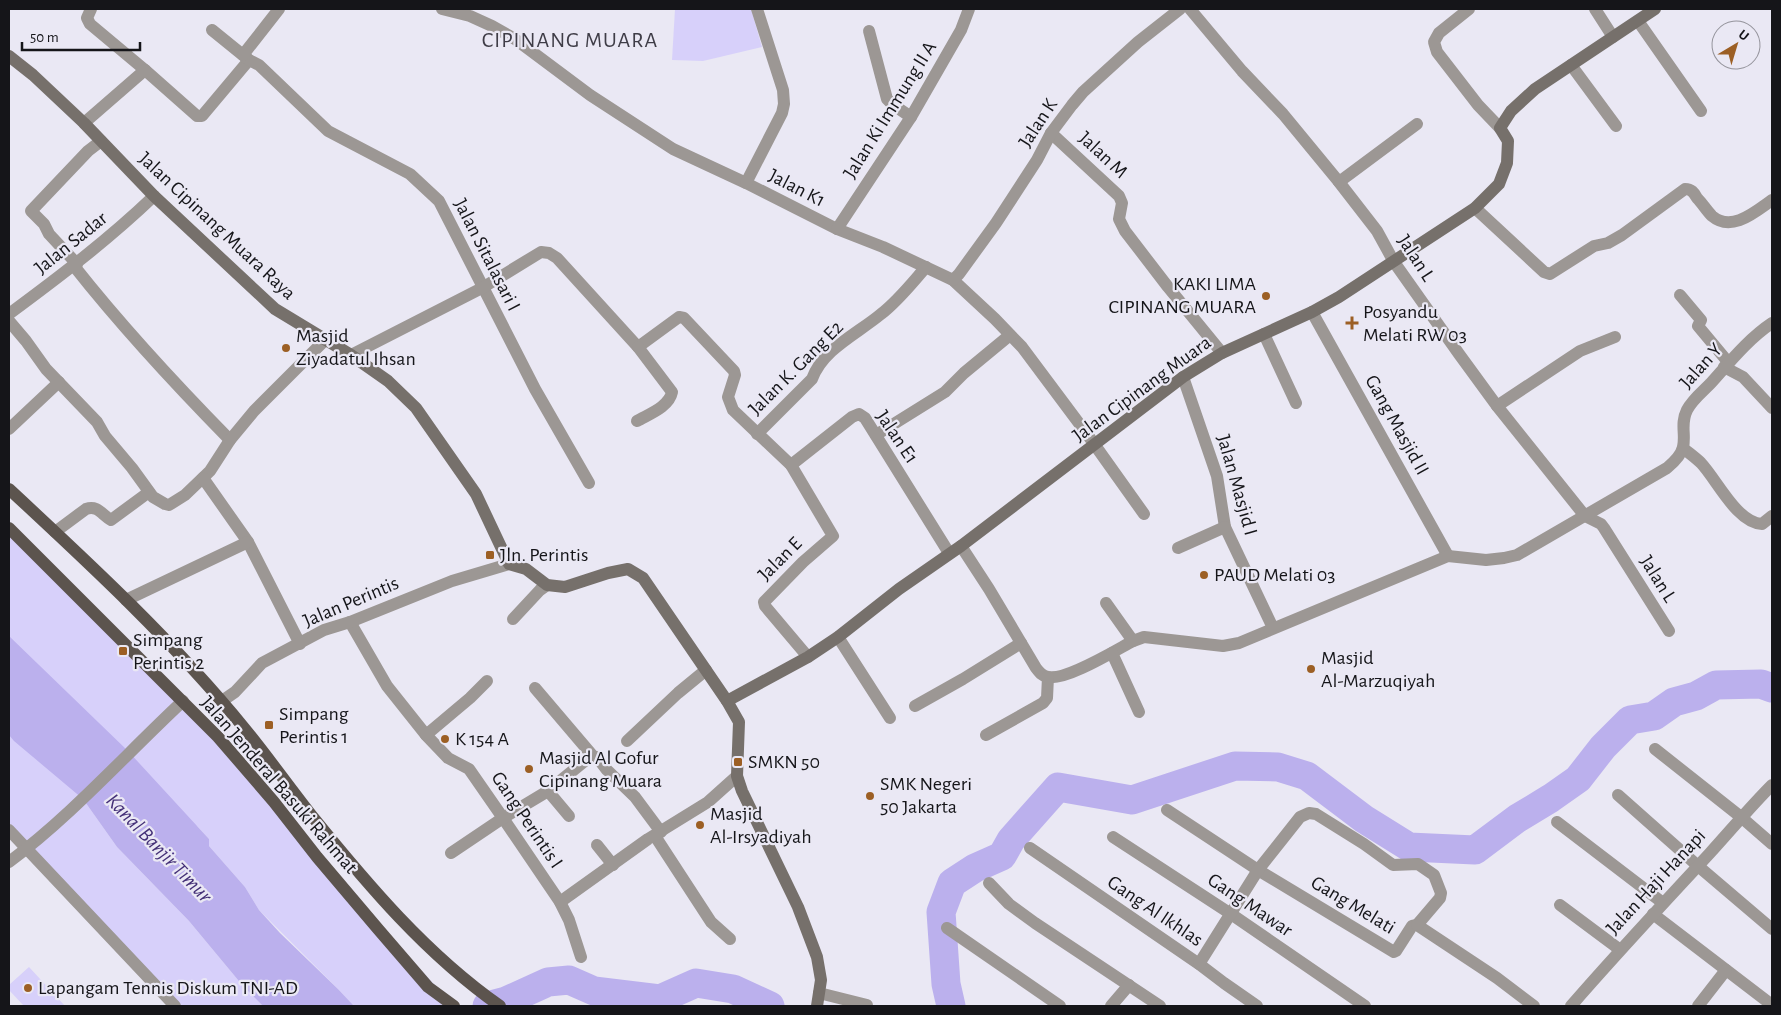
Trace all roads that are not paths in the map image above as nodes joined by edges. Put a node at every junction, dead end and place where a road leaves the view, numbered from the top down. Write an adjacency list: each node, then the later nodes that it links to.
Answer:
1 (91, 9): 17 (street)
2 (279, 9): 15 (street)
3 (442, 9): 27 (street, Jalan K1)
4 (757, 9): 27 (street)
5 (969, 9): 19 (street, Jalan Ki Immung II A)
6 (1181, 9): 24 (street, Jalan K); 26 (street, Jalan L)
7 (1469, 9): 23 (street)
8 (1595, 9): 13 (street)
9 (1655, 9): 10 (street)
10 (1638, 21): 13 (street); 18 (street)
11 (212, 30): 15 (street, Jalan Sitalasari I)
12 (869, 31): 19 (street)
13 (1613, 37): 16 (street)
14 (9, 56): 20 (street, Jalan Cipinang Muara Raya)
15 (246, 57): 17 (street); 36 (street, Jalan Sitalasari I)
16 (1571, 64): 22 (street); 23 (street)
17 (145, 70): 20 (street)
18 (1701, 111)
19 (911, 117): 31 (street, Jalan Ki Immung II A)
20 (84, 123): 25 (street, Jalan Cipinang Muara Raya)
21 (1417, 124): 26 (street)
22 (1616, 126)
23 (1500, 128): 30 (street, Jalan Cipinang Muara)
24 (1051, 133): 35 (street, Jalan K); 47 (street, Jalan M)
25 (101, 141): 28 (street, Jalan Cipinang Muara Raya); 33 (street)
26 (1340, 182): 32 (street, Jalan L)
27 (746, 183): 31 (street, Jalan K1)
28 (154, 196): 33 (street, Jalan Sadar); 45 (street, Jalan Cipinang Muara Raya)
29 (1772, 200): 30 (street)
30 (1475, 208): 32 (street, Jalan Cipinang Muara)
31 (837, 229): 34 (street, Jalan K1)
32 (1394, 262): 38 (street, Jalan Cipinang Muara); 53 (street, Jalan L)
33 (76, 265): 39 (street, Jalan Sadar); 59 (street)
34 (926, 267): 35 (street, Jalan K1); 57 (street, Jalan K. Gang E2)
35 (953, 280): 42 (street, Jalan K1)
36 (482, 288): 46 (street); 48 (street); 64 (street, Jalan Sitalasari I)
37 (1680, 294): 49 (street)
38 (1312, 312): 43 (street, Jalan Cipinang Muara); 77 (street, Gang Masjid II)
39 (9, 314)
40 (9, 321): 51 (street)
41 (1772, 323): 49 (street, Jalan Y)
42 (1010, 334): 58 (street); 60 (street, Jalan K1)
43 (1264, 334): 47 (street, Jalan Cipinang Muara); 52 (street)
44 (1614, 337): 53 (street)
45 (325, 340): 48 (street, Jalan Cipinang Muara Raya); 59 (street)
46 (638, 346): 55 (street); 57 (street)
47 (1222, 353): 50 (street, Jalan Cipinang Muara)
48 (351, 355): 78 (street, Jalan Cipinang Muara Raya)
49 (1726, 365): 54 (street); 61 (street, Jalan Y)
50 (1183, 377): 60 (street, Jalan Cipinang Muara); 70 (street, Jalan Masjid I)
51 (60, 382): 56 (street); 66 (street)
52 (1296, 403)
53 (1497, 406): 68 (street, Jalan L)
54 (1772, 408)
55 (637, 421)
56 (9, 429)
57 (757, 434): 62 (street)
58 (876, 436): 62 (street, Jalan E1); 76 (street, Jalan E1)
59 (230, 440): 63 (street)
60 (1095, 446): 67 (street, Jalan K1); 74 (street, Jalan Cipinang Muara)
61 (1683, 448): 68 (street); 69 (street)
62 (791, 465): 91 (street, Jalan E)
63 (203, 478): 66 (street); 73 (street)
64 (589, 483)
65 (9, 489): 72 (main road, Jalan Jenderal Basuki Rahmat)
66 (149, 492): 72 (street)
67 (1144, 514)
68 (1585, 516): 77 (street); 85 (street, Jalan L)
69 (1772, 516)
70 (1225, 527): 75 (street); 84 (street, Jalan Masjid I)
71 (9, 528): 96 (main road, Jalan Jenderal Basuki Rahmat)
72 (55, 532): 80 (main road, Jalan Jenderal Basuki Rahmat)
73 (248, 542): 80 (street); 89 (street)
74 (961, 546): 76 (street, Jalan Cipinang Muara); 88 (street)
75 (1178, 548)
76 (949, 553): 86 (street, Jalan Cipinang Muara)
77 (1448, 556): 84 (street)
78 (509, 564): 79 (street); 83 (street, Jalan Perintis)
79 (547, 586): 82 (street); 92 (street)
80 (126, 600): 97 (main road, Jalan Jenderal Basuki Rahmat)
81 (1106, 604): 87 (street)
82 (513, 619)
83 (350, 622): 89 (street, Jalan Perintis); 102 (street, Gang Perintis I)
84 (1273, 628): 87 (street)
85 (1669, 631)
86 (838, 637): 91 (street, Jalan Cipinang Muara); 101 (street)
87 (1133, 640): 90 (street)
88 (1021, 643): 93 (street); 99 (street)
89 (300, 644): 97 (street, Jalan Perintis)
90 (1112, 653): 93 (street); 100 (street)
91 (808, 657): 98 (street, Jalan Cipinang Muara)
92 (706, 670): 98 (street); 104 (street)
93 (1048, 677): 103 (street)
94 (487, 681): 102 (street)
95 (535, 688): 109 (street)
96 (183, 701): 122 (street); 146 (main road, Jalan Jenderal Basuki Rahmat)
97 (222, 701): 147 (main road, Jalan Jenderal Basuki Rahmat)
98 (727, 701): 107 (street)
99 (915, 706)
100 (1139, 712)
101 (890, 718)
102 (426, 735): 114 (street, Gang Perintis I)
103 (986, 735)
104 (627, 741)
105 (1655, 749): 113 (street)
106 (597, 757): 117 (street)
107 (737, 776): 117 (street); 143 (street)
108 (1772, 785): 113 (street, Jalan Haji Hanapi)
109 (548, 790): 112 (street); 114 (street)
110 (1618, 795): 126 (street)
111 (1167, 810): 127 (street, Gang Melati)
112 (569, 816)
113 (1741, 817): 119 (street); 126 (street, Jalan Haji Hanapi)
114 (503, 818): 123 (street); 129 (street, Gang Perintis I)
115 (1556, 822): 130 (street)
116 (9, 830): 122 (street)
117 (658, 834): 125 (street); 137 (street)
118 (1113, 837): 132 (street, Gang Mawar)
119 (1772, 844)
120 (597, 845): 125 (street)
121 (1030, 848): 140 (street, Gang Al Ikhlas)
122 (26, 850): 124 (street); 145 (street)
123 (451, 853)
124 (9, 862)
125 (613, 865): 129 (street)
126 (1698, 866): 130 (street, Jalan Haji Hanapi); 136 (street)
127 (1258, 870): 132 (street); 134 (street, Gang Melati); 134 (street)
128 (989, 883): 142 (street)
129 (560, 902): 139 (street, Gang Perintis I)
130 (1663, 903): 133 (street, Jalan Haji Hanapi)
131 (1560, 905): 138 (street)
132 (1231, 914): 140 (street); 152 (street, Gang Mawar)
133 (1653, 914): 138 (street, Jalan Haji Hanapi); 141 (street)
134 (1417, 924): 153 (street, Gang Melati)
135 (948, 928): 148 (street)
136 (1772, 929)
137 (730, 939)
138 (1619, 949): 154 (street, Jalan Haji Hanapi)
139 (581, 957)
140 (1199, 964): 151 (street, Gang Al Ikhlas)
141 (1726, 970): 155 (street); 156 (street)
142 (1129, 985): 149 (street); 150 (street)
143 (818, 1000): 144 (street)
144 (867, 1005)
145 (176, 1006)
146 (454, 1006)
147 (500, 1006)
148 (1060, 1006)
149 (1111, 1006)
150 (1160, 1006)
151 (1257, 1006)
152 (1365, 1006)
153 (1534, 1006)
154 (1570, 1006)
155 (1698, 1006)
156 (1772, 1006)

